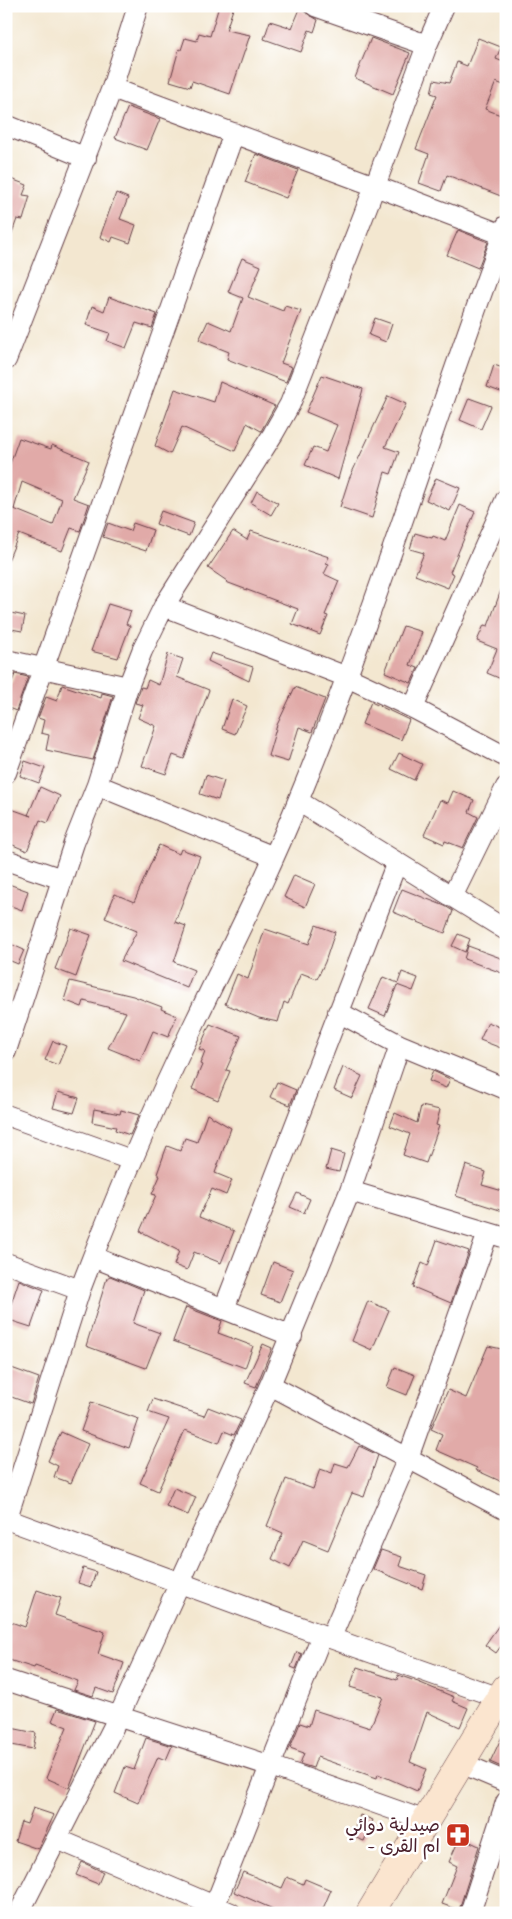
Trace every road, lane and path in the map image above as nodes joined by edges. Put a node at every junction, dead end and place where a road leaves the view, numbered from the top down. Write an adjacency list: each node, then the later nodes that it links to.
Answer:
1 (138, 6): 5 (street)
2 (315, 6): 4 (street)
3 (444, 6): 4 (street)
4 (427, 45): 9 (street)
5 (112, 88): 7 (street); 8 (street)
6 (6, 125): 8 (street)
7 (234, 133): 9 (street); 15 (street)
8 (86, 158): 11 (street)
9 (375, 186): 10 (street); 13 (street)
10 (505, 233): 16 (street)
11 (6, 360)
12 (506, 499): 18 (street)
13 (164, 606): 16 (street); 17 (street)
14 (6, 660): 15 (street)
15 (45, 669): 17 (street); 20 (street)
16 (347, 677): 18 (street); 23 (street)
17 (128, 687): 21 (street)
18 (413, 708): 19 (street)
19 (506, 757)
20 (6, 773)
21 (97, 785): 24 (street); 27 (street)
22 (506, 787): 28 (street)
23 (298, 801): 24 (street); 26 (street)
24 (274, 857): 35 (street)
25 (6, 860): 27 (street)
26 (397, 862): 28 (street); 30 (street)
27 (62, 879): 32 (street)
28 (452, 897): 29 (street)
29 (506, 930)
30 (338, 1012): 31 (street); 41 (street)
31 (400, 1045): 33 (street); 36 (street)
32 (6, 1051)
33 (506, 1089)
34 (6, 1115): 35 (street)
35 (131, 1160): 38 (street)
36 (350, 1191): 37 (street); 42 (street)
37 (497, 1236): 44 (street)
38 (92, 1257): 40 (street); 41 (street)
39 (6, 1262): 40 (street)
40 (80, 1290): 46 (street)
41 (224, 1309): 42 (street)
42 (292, 1336): 43 (street)
43 (270, 1385): 44 (street); 47 (street)
44 (408, 1458): 45 (street); 48 (street)
45 (506, 1510)
46 (6, 1520): 47 (street)
47 (179, 1582): 48 (street); 51 (street)
48 (326, 1636): 50 (street); 53 (street)
49 (6, 1680): 51 (street)
50 (503, 1693): 52 (street)
51 (118, 1716): 53 (street); 57 (street)
52 (461, 1763): 54 (street); 56 (street)
53 (271, 1766): 56 (street); 58 (street)
54 (506, 1782)
55 (506, 1802): 61 (street)
56 (426, 1821): 60 (street)
57 (57, 1839): 58 (street); 59 (street)
58 (223, 1909)
59 (19, 1913)
60 (370, 1913)
61 (470, 1913)

